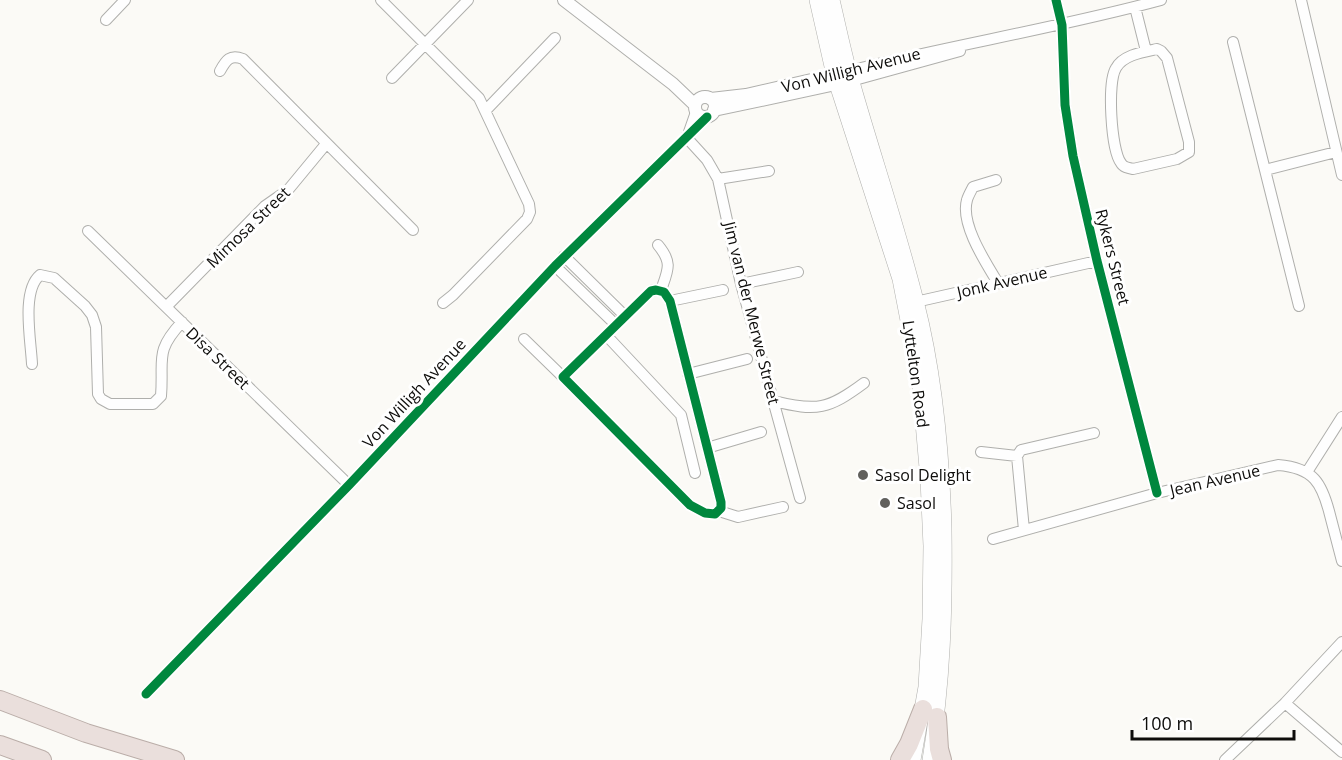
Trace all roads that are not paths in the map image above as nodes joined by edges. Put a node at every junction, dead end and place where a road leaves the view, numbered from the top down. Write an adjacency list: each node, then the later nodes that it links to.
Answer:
1 (125, 0): 11 (street)
2 (381, 0): 15 (street)
3 (468, 0): 15 (street)
4 (564, 0): 20 (street)
5 (817, 0): 19 (main road, Lyttelton Road)
6 (832, 0): 19 (main road, Lyttelton Road)
7 (1056, 0): 12 (street, Rykers Street)
8 (1161, 0): 10 (street, Von Willigh Avenue)
9 (1301, 0): 22 (street)
10 (1136, 7): 12 (street, Von Willigh Avenue); 16 (street)
11 (106, 20)
12 (1062, 25): 19 (street, Von Willigh Avenue); 35 (street, Rykers Street)
13 (555, 38): 21 (street)
14 (1233, 42): 26 (street)
15 (426, 44): 18 (street); 21 (street)
16 (1146, 51): 16 (street)
17 (220, 71): 24 (street)
18 (392, 78)
19 (843, 78): 20 (street, Von Willigh Avenue); 44 (main road, Lyttelton Road)
20 (704, 107): 23 (street, Von Willigh Avenue)
21 (486, 110): 43 (street)
22 (1337, 134): 25 (street)
23 (688, 135): 29 (street, Jim van der Merwe Street); 34 (street, Von Willigh Avenue)
24 (326, 144): 31 (street); 46 (street, Mimosa Street)
25 (1336, 152): 26 (street); 28 (street)
26 (1265, 170): 45 (street)
27 (769, 171): 29 (street)
28 (1342, 175)
29 (718, 179): 39 (street, Jim van der Merwe Street)
30 (996, 180): 38 (street)
31 (413, 230)
32 (88, 231): 46 (street, Disa Street)
33 (658, 245): 40 (street)
34 (564, 256): 36 (street, Von Willigh Avenue); 47 (street)
35 (1097, 261): 38 (street, Jonk Avenue); 67 (street, Rykers Street)
36 (555, 266): 49 (street); 66 (street, Von Willigh Avenue)
37 (798, 272): 39 (street)
38 (998, 283): 44 (street, Jonk Avenue)
39 (741, 284): 57 (street, Jim van der Merwe Street)
40 (661, 290): 42 (street); 47 (street)
41 (723, 290): 42 (street)
42 (670, 301): 54 (street)
43 (443, 303)
44 (911, 303): 78 (main road, Lyttelton Road)
45 (1299, 306)
46 (166, 307): 48 (street, Disa Street)
47 (625, 316): 49 (street)
48 (182, 322): 53 (street); 66 (street, Disa Street)
49 (616, 325): 50 (street)
50 (606, 334): 55 (street); 64 (street)
51 (524, 339): 55 (street)
52 (747, 359): 54 (street)
53 (32, 364)
54 (688, 374): 61 (street)
55 (563, 377): 70 (street)
56 (864, 383): 57 (street)
57 (774, 401): 68 (street, Jim van der Merwe Street)
58 (1342, 417): 65 (street)
59 (761, 432): 61 (street)
60 (1094, 433): 63 (street)
61 (707, 448): 70 (street)
62 (981, 452): 63 (street)
63 (1017, 456): 71 (street)
64 (695, 472)
65 (1307, 472): 67 (street, Jean Avenue); 73 (street)
66 (349, 485): 75 (street, Von Willigh Avenue)
67 (1157, 493): 71 (street, Jean Avenue)
68 (800, 498)
69 (783, 507): 70 (street)
70 (719, 511)
71 (1024, 530): 72 (street, Jean Avenue)
72 (993, 539)
73 (1342, 561)
74 (1342, 642): 77 (street)
75 (146, 694)
76 (0, 700): 82 (highway)
77 (1285, 703): 80 (street); 87 (street)
78 (930, 713): 83 (highway); 84 (main road, Lyttelton Road); 85 (main road, Lyttelton Road); 86 (highway)
79 (0, 745): 81 (highway)
80 (1342, 752)
81 (42, 760)
82 (175, 760)
83 (900, 760)
84 (913, 760)
85 (930, 760)
86 (942, 760)
87 (1225, 760)

